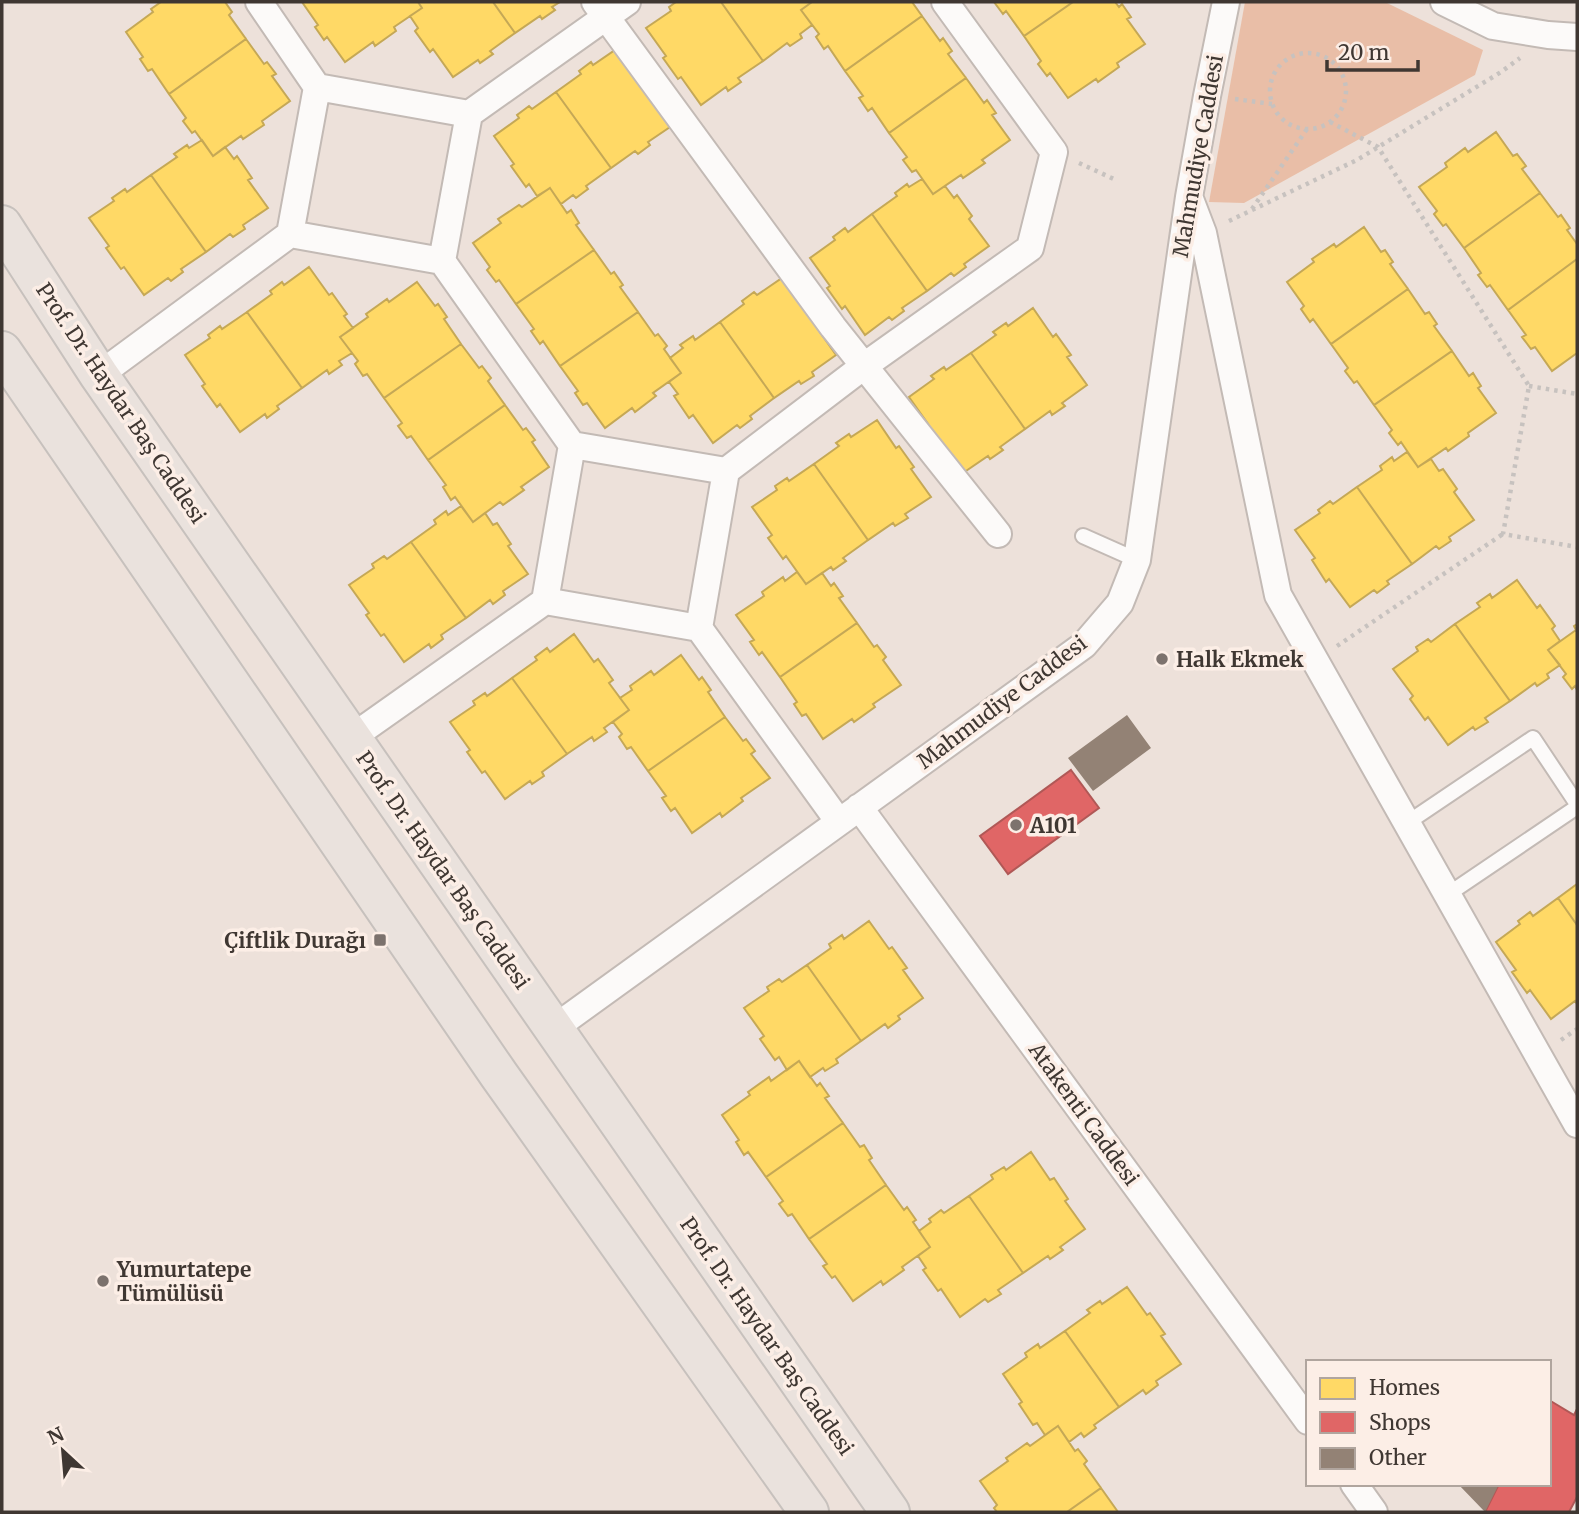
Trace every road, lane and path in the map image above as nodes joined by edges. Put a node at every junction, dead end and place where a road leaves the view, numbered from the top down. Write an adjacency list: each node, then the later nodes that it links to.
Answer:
1 (258, 2): 8 (street)
2 (945, 2): 15 (street)
3 (1226, 2): 9 (street, Mahmudiye Caddesi)
4 (1444, 2): 6 (street)
5 (609, 7): 11 (street); 24 (street)
6 (1549, 35): 7 (street); 14 (path)
7 (1577, 37)
8 (317, 87): 11 (street); 21 (street)
9 (1207, 96): 10 (path); 17 (street, Mahmudiye Caddesi)
10 (1272, 104): 12 (path); 13 (path)
11 (469, 114): 22 (street)
12 (1329, 121): 13 (path); 14 (path)
13 (1307, 129): 18 (path)
14 (1378, 147): 18 (path); 26 (path)
15 (1054, 152): 16 (path); 24 (street)
16 (1116, 180)
17 (1189, 197): 20 (street); 34 (street, Mahmudiye Caddesi)
18 (1251, 210): 20 (path)
19 (2, 225): 25 (main road, Prof. Dr. Haydar Baş Caddesi)
20 (1203, 233): 37 (street)
21 (290, 234): 22 (street); 25 (street)
22 (442, 261): 28 (street)
23 (2, 351): 47 (main road)
24 (864, 366): 29 (street); 30 (street)
25 (99, 375): 38 (main road, Prof. Dr. Haydar Baş Caddesi)
26 (1529, 386): 27 (path); 31 (path)
27 (1577, 394)
28 (572, 445): 29 (street); 35 (street)
29 (726, 471): 36 (street)
30 (998, 534)
31 (1503, 534): 33 (path); 37 (path)
32 (1083, 536): 34 (lane)
33 (1577, 547)
34 (1137, 560): 40 (street, Mahmudiye Caddesi)
35 (545, 601): 36 (street); 38 (street)
36 (699, 628): 40 (street, Atakenti Caddesi)
37 (1316, 660): 41 (street)
38 (351, 738): 43 (main road, Prof. Dr. Haydar Baş Caddesi)
39 (1577, 805): 41 (lane); 42 (lane)
40 (849, 814): 43 (street, Mahmudiye Caddesi); 45 (street, Atakenti Caddesi)
41 (1407, 823): 42 (street)
42 (1447, 895): 44 (street)
43 (553, 1029): 48 (main road, Prof. Dr. Haydar Baş Caddesi)
44 (1577, 1124)
45 (1306, 1418)
46 (1355, 1486): 49 (street)
47 (809, 1512)
48 (890, 1512)
49 (1374, 1512)

